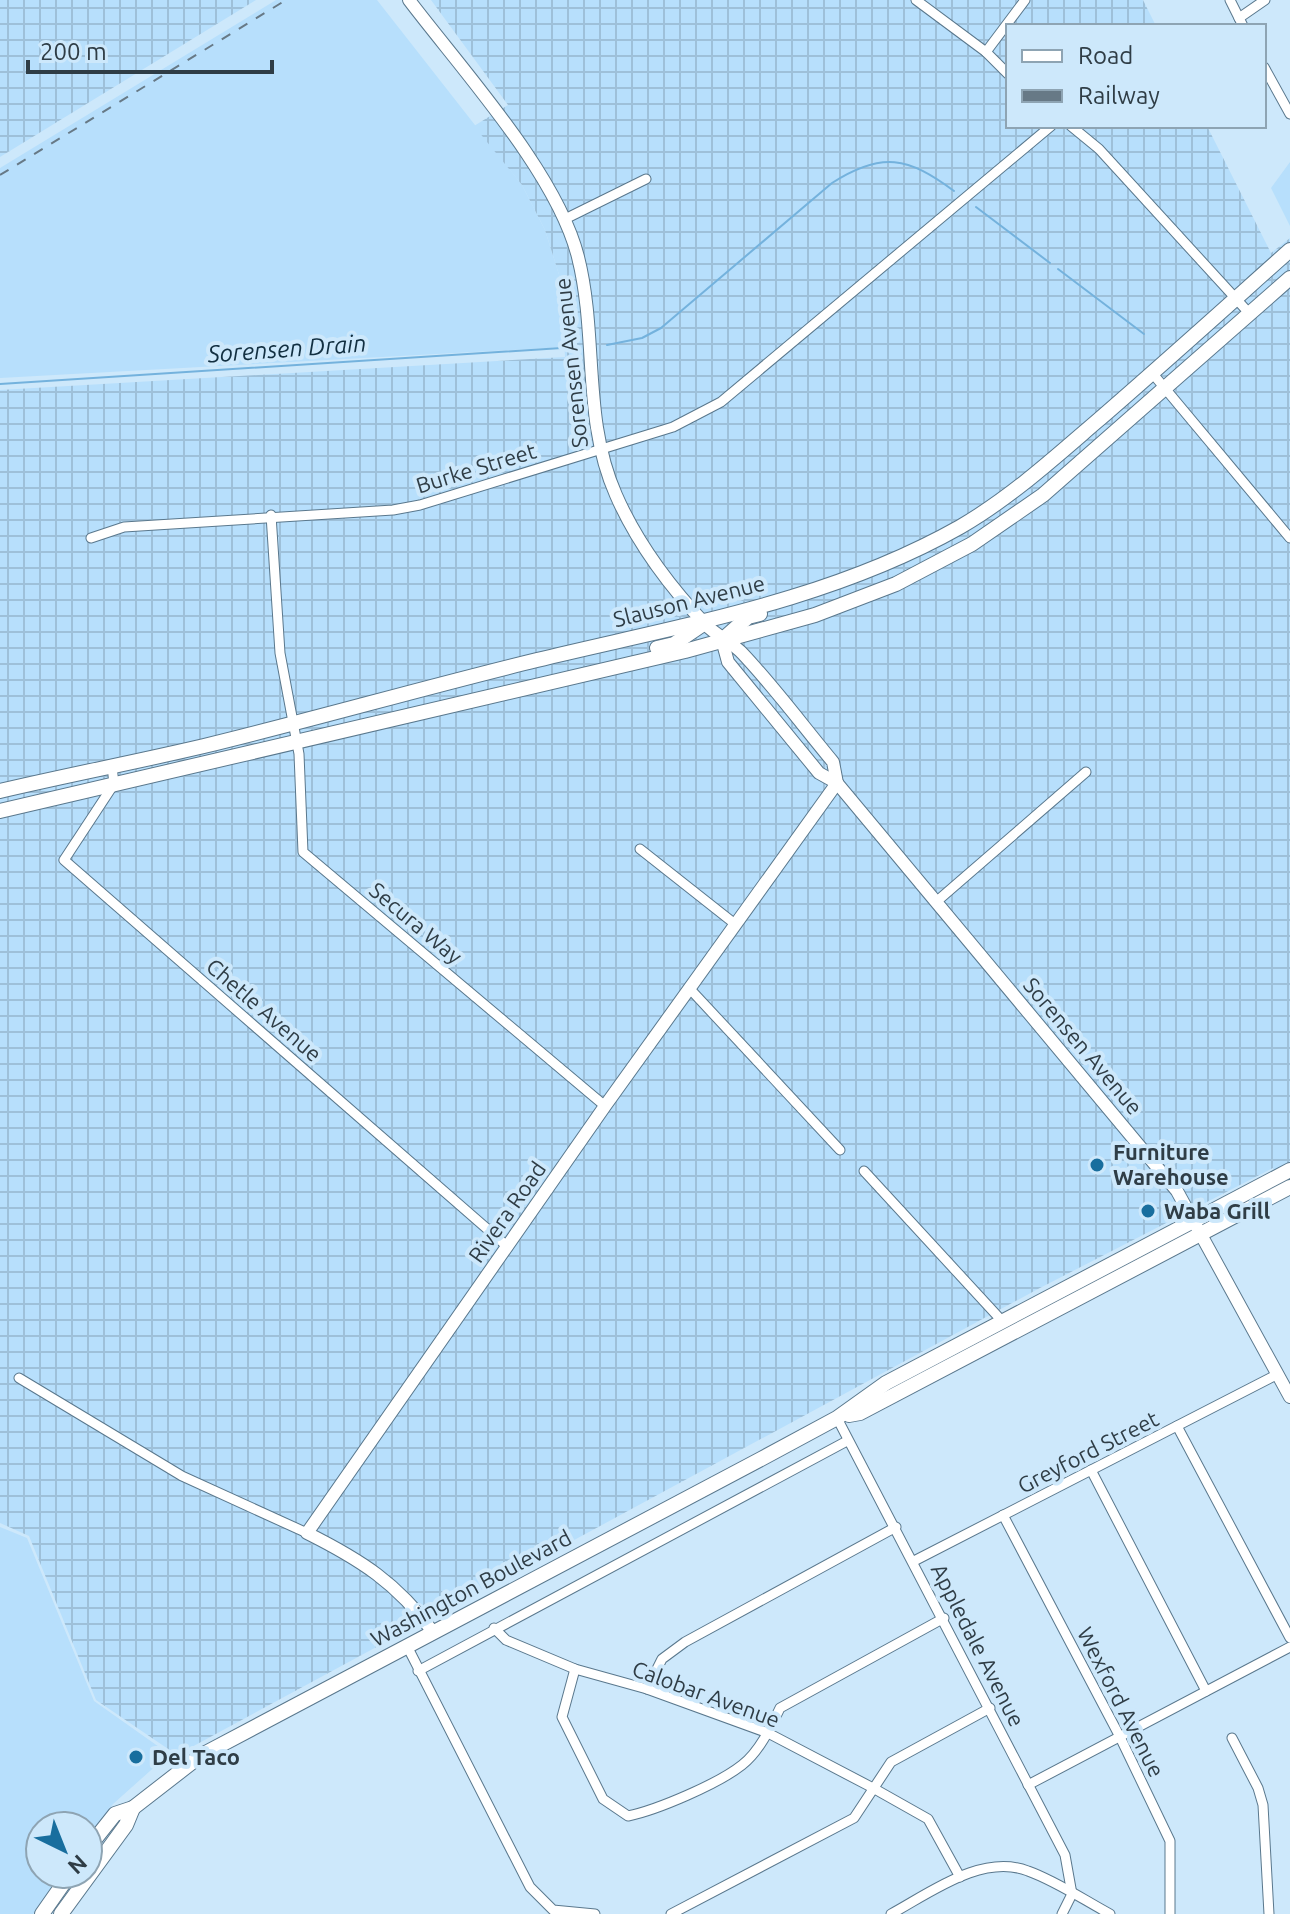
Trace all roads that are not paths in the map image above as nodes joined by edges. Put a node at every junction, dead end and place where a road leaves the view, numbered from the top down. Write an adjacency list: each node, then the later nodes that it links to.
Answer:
1 (409, 0): 16 (street, Sorensen Avenue)
2 (916, 0): 9 (street)
3 (1025, 0): 7 (street)
4 (1230, 0): 6 (street)
5 (1265, 0): 6 (street)
6 (1241, 22)
7 (1007, 24)
8 (1006, 25): 9 (street)
9 (986, 52): 11 (street)
10 (1266, 71): 12 (street)
11 (1006, 72)
12 (1290, 114)
13 (1049, 128): 23 (street, Burke Street)
14 (1073, 128): 19 (street)
15 (646, 179): 16 (street)
16 (565, 219): 23 (street, Sorensen Avenue)
17 (1290, 250): 19 (main road, Slauson Avenue)
18 (1290, 278): 20 (main road, Slauson Avenue)
19 (1236, 299): 20 (street); 21 (main road, Slauson Avenue)
20 (1249, 313): 22 (main road, Slauson Avenue)
21 (1153, 374): 22 (street); 27 (main road, Slauson Avenue)
22 (1164, 386): 26 (street); 29 (main road, Slauson Avenue)
23 (600, 450): 24 (street, Burke Street); 28 (street, Sorensen Avenue)
24 (271, 515): 25 (street, Burke Street); 31 (street, Secura Way)
25 (91, 538)
26 (1290, 538)
27 (823, 589): 28 (main road, Slauson Avenue); 29 (main road)
28 (705, 623): 29 (street, Sorensen Avenue); 30 (main road); 31 (main road, Slauson Avenue)
29 (722, 640): 30 (main road, Slauson Avenue); 35 (street, Sorensen Avenue)
30 (617, 665): 32 (main road, Slauson Avenue)
31 (294, 723): 32 (street, Secura Way); 33 (main road, Slauson Avenue)
32 (298, 739): 36 (main road, Slauson Avenue); 43 (street, Secura Way)
33 (112, 766): 36 (street); 37 (main road, Slauson Avenue)
34 (1086, 772): 40 (street)
35 (837, 783): 40 (street, Sorensen Avenue); 41 (street, Rivera Road)
36 (114, 784): 38 (main road, Slauson Avenue); 49 (street, Chetle Avenue)
37 (0, 791)
38 (0, 811)
39 (640, 849): 41 (street)
40 (936, 902): 48 (street, Sorensen Avenue)
41 (735, 924): 42 (street, Rivera Road)
42 (690, 989): 43 (street, Rivera Road); 44 (street)
43 (605, 1106): 49 (street, Rivera Road)
44 (840, 1150)
45 (1290, 1170): 48 (main road, Washington Boulevard)
46 (864, 1171): 50 (street)
47 (1290, 1187): 48 (main road, Washington Boulevard)
48 (1198, 1227): 50 (main road, Washington Boulevard); 51 (street, Sorensen Avenue); 54 (main road, Washington Boulevard)
49 (508, 1247): 60 (street, Rivera Road)
50 (1003, 1322): 54 (main road, Washington Boulevard)
51 (1278, 1374): 53 (street, Sorensen Avenue); 55 (street, Greyford Street)
52 (19, 1378): 60 (street)
53 (1290, 1397)
54 (837, 1418): 56 (street, Appledale Avenue); 64 (main road, Washington Boulevard)
55 (1177, 1426): 57 (street, Greyford Street); 65 (street)
56 (847, 1441): 59 (street, Appledale Avenue); 63 (street, Washington Boulevard)
57 (1091, 1470): 58 (street, Greyford Street); 71 (street)
58 (1003, 1515): 61 (street, Greyford Street); 74 (street, Wexford Avenue)
59 (896, 1527): 61 (street, Appledale Avenue); 70 (street)
60 (307, 1533): 64 (street)
61 (914, 1561): 62 (street, Appledale Avenue)
62 (944, 1618): 72 (street, Appledale Avenue); 73 (street)
63 (494, 1628): 68 (street, Calobar Avenue); 69 (street, Washington Boulevard)
64 (433, 1632): 66 (main road, Washington Boulevard)
65 (1290, 1638)
66 (407, 1646): 69 (street); 78 (main road, Washington Boulevard)
67 (1290, 1647): 71 (street)
68 (575, 1669): 70 (street, Calobar Avenue); 73 (street)
69 (418, 1671): 85 (street)
70 (647, 1689): 73 (street, Calobar Avenue)
71 (1206, 1691): 74 (street)
72 (990, 1708): 76 (street, Appledale Avenue); 77 (street)
73 (768, 1733): 77 (street, Calobar Avenue)
74 (1120, 1737): 76 (street); 90 (street, Wexford Avenue)
75 (1232, 1738): 91 (street)
76 (1028, 1785): 82 (street, Appledale Avenue)
77 (873, 1788): 80 (street, Calobar Avenue); 86 (street)
78 (133, 1808): 79 (main road, Washington Boulevard); 84 (main road, Washington Boulevard)
79 (104, 1828)
80 (960, 1877): 82 (street); 87 (street)
81 (59, 1890): 83 (main road)
82 (1072, 1894): 88 (street); 89 (street)
83 (42, 1914)
84 (61, 1914)
85 (595, 1914)
86 (671, 1914)
87 (891, 1914)
88 (1062, 1914)
89 (1110, 1914)
90 (1170, 1914)
91 (1269, 1914)

